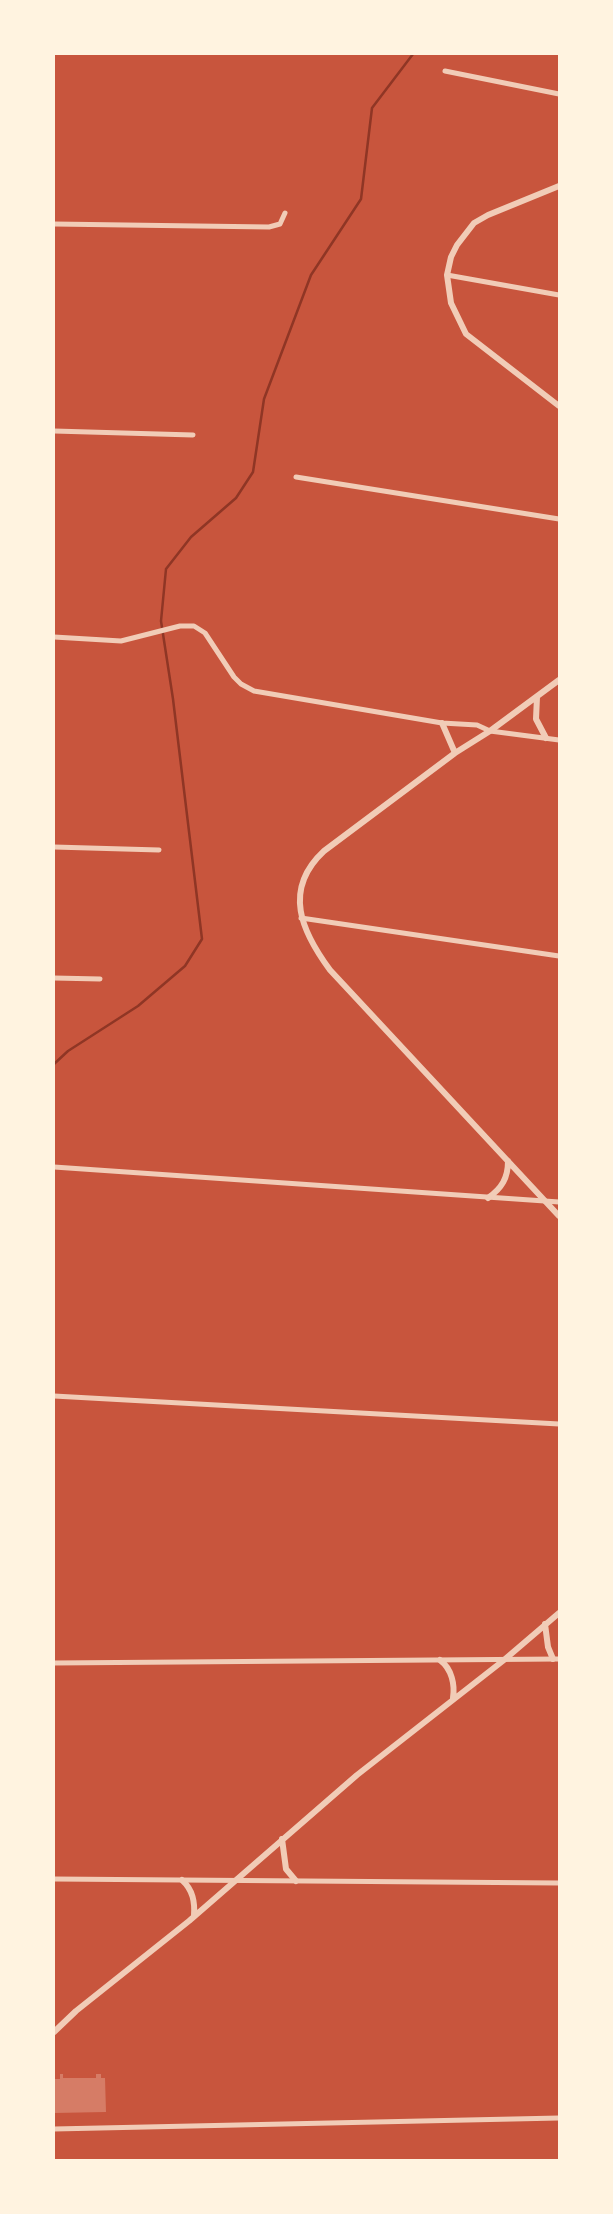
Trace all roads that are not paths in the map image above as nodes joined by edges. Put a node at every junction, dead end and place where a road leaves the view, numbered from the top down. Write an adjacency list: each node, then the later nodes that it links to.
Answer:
1 (445, 71): 2 (street)
2 (559, 94)
3 (559, 186): 6 (street)
4 (285, 213): 5 (street)
5 (54, 224)
6 (447, 275): 7 (street); 8 (street)
7 (559, 295)
8 (559, 406)
9 (54, 431): 10 (street)
10 (193, 435)
11 (296, 477): 12 (street)
12 (559, 518)
13 (54, 637): 16 (street)
14 (559, 680): 15 (street)
15 (537, 697): 17 (street); 18 (street)
16 (442, 723): 17 (street); 20 (street)
17 (490, 731): 18 (street); 20 (street)
18 (546, 738): 19 (street)
19 (559, 740)
20 (455, 753): 23 (street)
21 (54, 847): 22 (street)
22 (159, 850)
23 (301, 918): 24 (street); 27 (street)
24 (559, 956)
25 (54, 978): 26 (street)
26 (100, 979)
27 (508, 1161): 29 (street); 30 (street)
28 (54, 1167): 29 (street)
29 (488, 1198): 30 (street)
30 (546, 1202): 31 (street); 32 (street)
31 (559, 1202)
32 (559, 1216)
33 (54, 1396): 34 (street)
34 (559, 1424)
35 (559, 1612): 36 (street)
36 (545, 1624): 37 (street); 39 (street)
37 (556, 1659): 39 (street)
38 (440, 1660): 39 (street); 40 (street); 41 (street)
39 (504, 1660): 41 (street)
40 (54, 1663)
41 (453, 1698): 42 (street)
42 (282, 1839): 45 (street); 46 (street)
43 (54, 1879): 44 (street)
44 (182, 1880): 45 (street); 48 (street)
45 (235, 1881): 46 (street); 48 (street)
46 (296, 1881): 47 (street)
47 (559, 1883)
48 (194, 1916): 49 (street)
49 (54, 2032)
50 (559, 2118): 51 (street)
51 (54, 2129)

